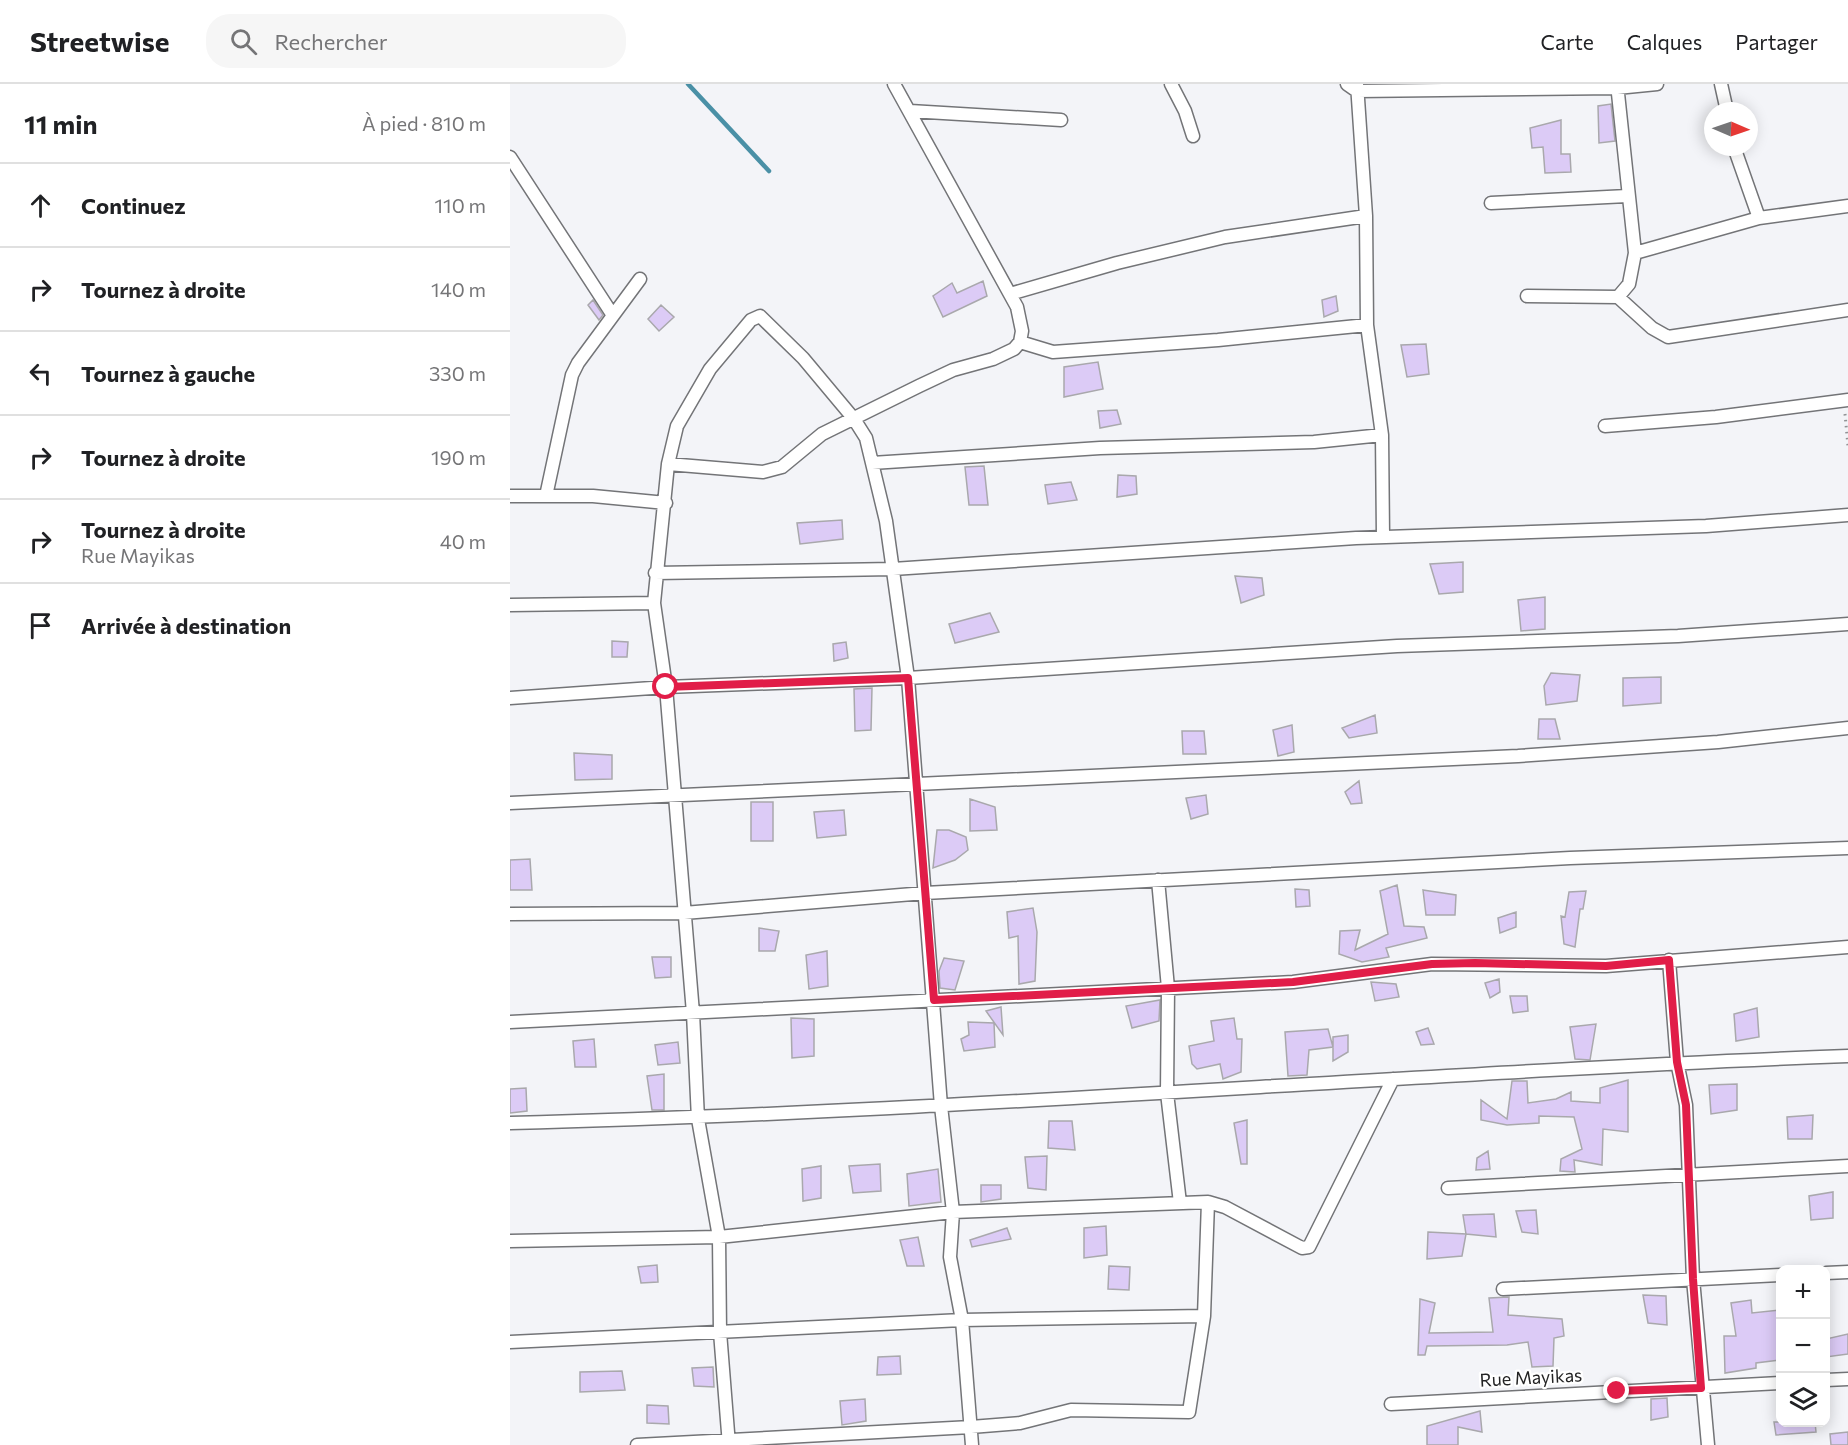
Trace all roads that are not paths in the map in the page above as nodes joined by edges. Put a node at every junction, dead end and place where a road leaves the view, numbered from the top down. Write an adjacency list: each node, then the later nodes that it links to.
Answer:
1 (894, 84): 8 (street)
2 (1171, 84): 10 (street)
3 (1657, 84): 6 (street)
4 (1721, 84): 7 (street)
5 (1354, 86): 6 (street); 16 (street)
6 (1617, 86): 13 (street)
7 (1725, 102)
8 (910, 111): 9 (street); 20 (street)
9 (1061, 120)
10 (1193, 136)
11 (1737, 156): 17 (street)
12 (510, 157): 24 (street)
13 (1628, 196): 14 (street); 18 (street)
14 (1491, 203)
15 (1848, 206): 17 (street)
16 (1366, 216): 20 (street); 25 (street)
17 (1759, 218): 18 (street)
18 (1635, 253): 22 (street)
19 (640, 279): 24 (street)
20 (1010, 294): 26 (street)
21 (1527, 296): 22 (street)
22 (1618, 297): 23 (street)
23 (1848, 310)
24 (612, 314): 34 (street)
25 (1367, 325): 26 (street); 30 (street)
26 (1020, 342): 28 (street)
27 (1846, 400): 29 (street)
28 (854, 419): 31 (street); 32 (street); 32 (street)
29 (1605, 426)
30 (1382, 435): 31 (street); 37 (street)
31 (872, 463): 38 (street)
32 (668, 464): 35 (street)
33 (510, 496): 34 (street)
34 (546, 496): 35 (street)
35 (666, 503): 39 (street)
36 (1848, 515): 37 (street)
37 (1383, 537): 38 (street)
38 (893, 569): 39 (street); 43 (street)
39 (655, 573): 40 (street)
40 (654, 603): 41 (street); 44 (street)
41 (510, 606)
42 (1848, 624): 43 (street)
43 (908, 678): 44 (street); 47 (street)
44 (666, 687): 45 (street); 48 (street)
45 (510, 698)
46 (1848, 729): 47 (street)
47 (917, 786): 48 (street); 52 (street)
48 (675, 798): 49 (street); 53 (street)
49 (510, 803)
50 (1848, 848): 51 (street)
51 (1158, 880): 52 (street); 57 (street)
52 (925, 893): 53 (street); 58 (street)
53 (684, 913): 54 (street); 59 (street)
54 (510, 914)
55 (1848, 947): 56 (street)
56 (1669, 960): 57 (street); 62 (street)
57 (1168, 988): 58 (street); 64 (street)
58 (934, 1000): 59 (street); 65 (street)
59 (693, 1013): 60 (street); 66 (street)
60 (510, 1022)
61 (1848, 1056): 62 (street)
62 (1677, 1062): 63 (street); 69 (street)
63 (1393, 1079): 64 (street); 71 (street)
64 (1167, 1093): 65 (street); 72 (street)
65 (941, 1106): 66 (street); 73 (street)
66 (698, 1119): 67 (street); 74 (street)
67 (510, 1123)
68 (1848, 1166): 69 (street)
69 (1688, 1175): 70 (street); 79 (street)
70 (1448, 1188)
71 (1208, 1202): 72 (street); 81 (street)
72 (1180, 1203): 73 (street)
73 (953, 1212): 74 (street); 82 (street)
74 (718, 1237): 75 (street); 83 (street)
75 (510, 1241)
76 (1848, 1272): 77 (street)
77 (1830, 1273)
78 (1776, 1275): 79 (street)
79 (1693, 1279): 80 (street); 88 (street)
80 (1503, 1289)
81 (1204, 1316): 82 (street); 90 (street)
82 (962, 1320): 83 (street); 90 (street)
83 (720, 1332): 84 (street); 91 (street)
84 (510, 1342)
85 (1848, 1379): 86 (street)
86 (1830, 1380)
87 (1776, 1383): 88 (street, Rue Mayikas)
88 (1701, 1388): 89 (street, Rue Mayikas); 94 (street)
89 (1391, 1404)
90 (971, 1428): 91 (street); 93 (street)
91 (729, 1443): 92 (street)
92 (637, 1445)
93 (972, 1445)
94 (1708, 1445)

